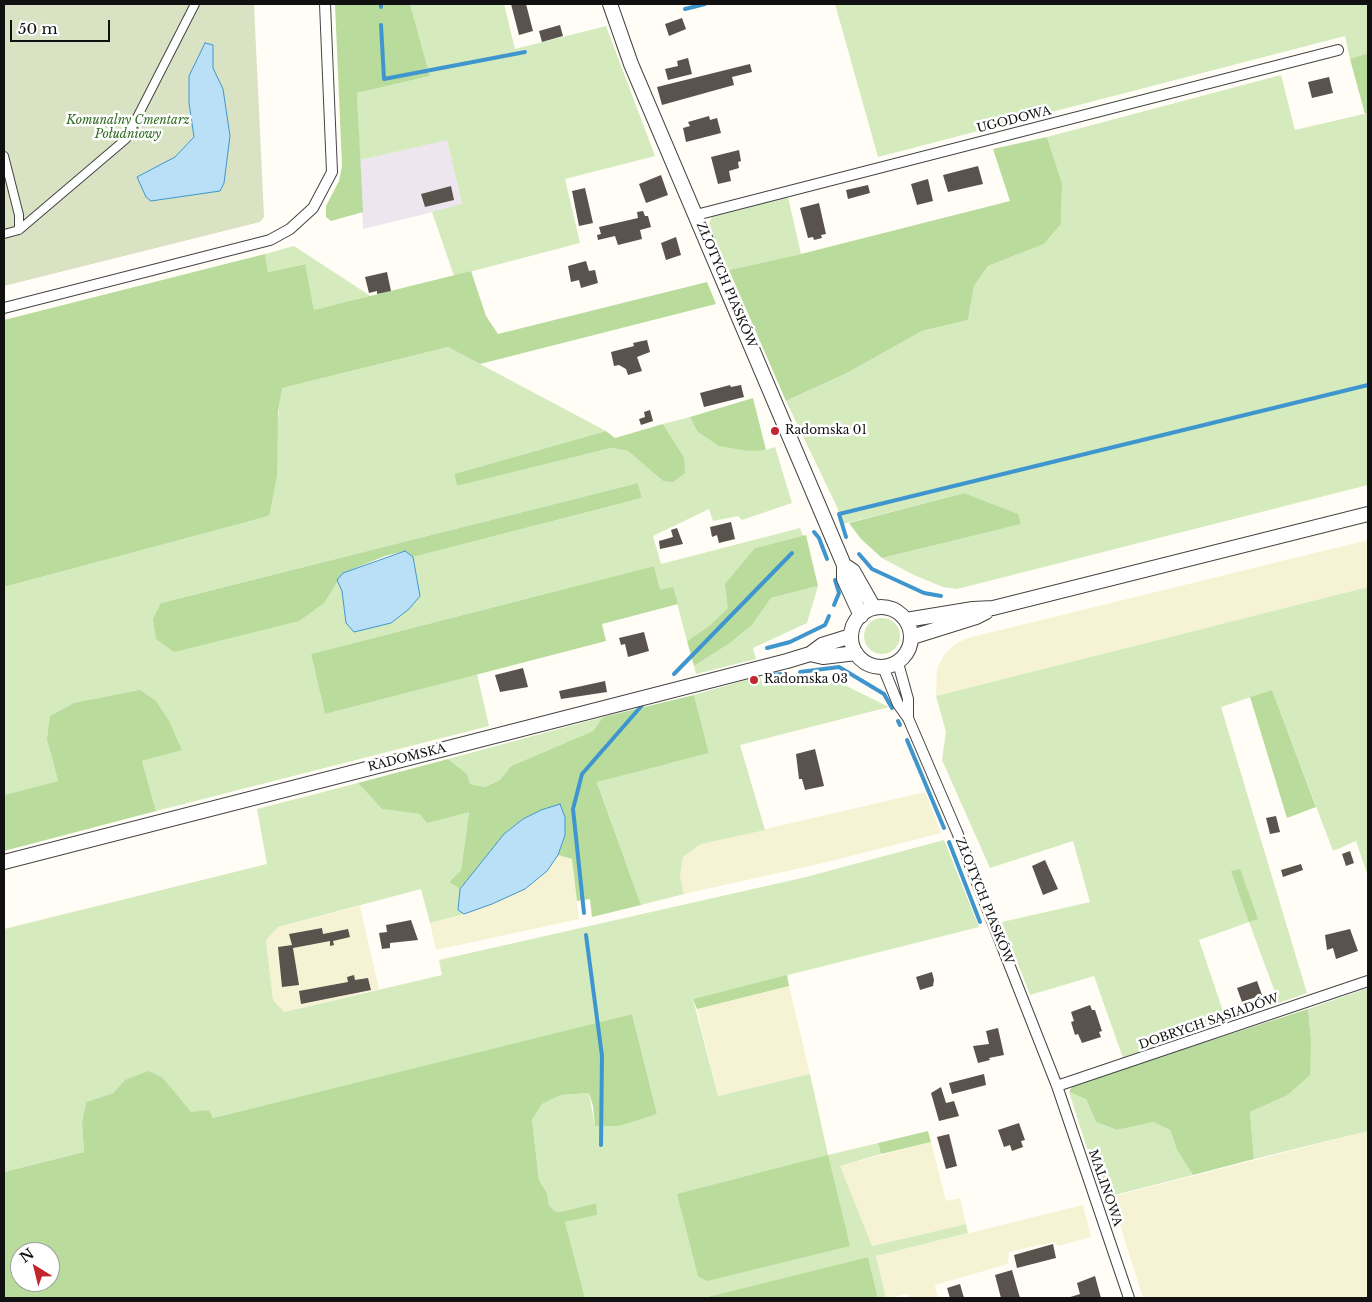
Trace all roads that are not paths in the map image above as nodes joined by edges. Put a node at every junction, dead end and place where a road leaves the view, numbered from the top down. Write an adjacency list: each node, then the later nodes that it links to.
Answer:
1 (195, 4): 7 (street)
2 (325, 4): 9 (street)
3 (610, 4): 6 (street, ZŁOTYCH PIASKÓW)
4 (1338, 50): 6 (street, UGODOWA)
5 (4, 156): 7 (street)
6 (696, 215): 11 (street, ZŁOTYCH PIASKÓW)
7 (18, 230): 8 (street)
8 (4, 234)
9 (4, 308)
10 (1368, 514): 13 (street)
11 (844, 565): 12 (street, ZŁOTYCH PIASKÓW); 14 (street, ZŁOTYCH PIASKÓW)
12 (874, 608): 14 (street); 15 (street)
13 (994, 608): 15 (street); 17 (street)
14 (861, 616): 16 (street)
15 (906, 620): 17 (street)
16 (852, 636): 18 (street); 19 (street, RADOMSKA)
17 (912, 637): 20 (street)
18 (856, 653): 19 (street, RADOMSKA); 21 (street)
19 (810, 654): 23 (street, RADOMSKA)
20 (898, 663): 21 (street); 22 (street, ZŁOTYCH PIASKÓW)
21 (883, 668): 22 (street, ZŁOTYCH PIASKÓW)
22 (908, 718): 25 (street, ZŁOTYCH PIASKÓW)
23 (4, 862)
24 (1368, 981): 25 (street, DOBRYCH SĄSIADÓW)
25 (1057, 1086): 26 (street, MALINOWA)
26 (1129, 1298)

